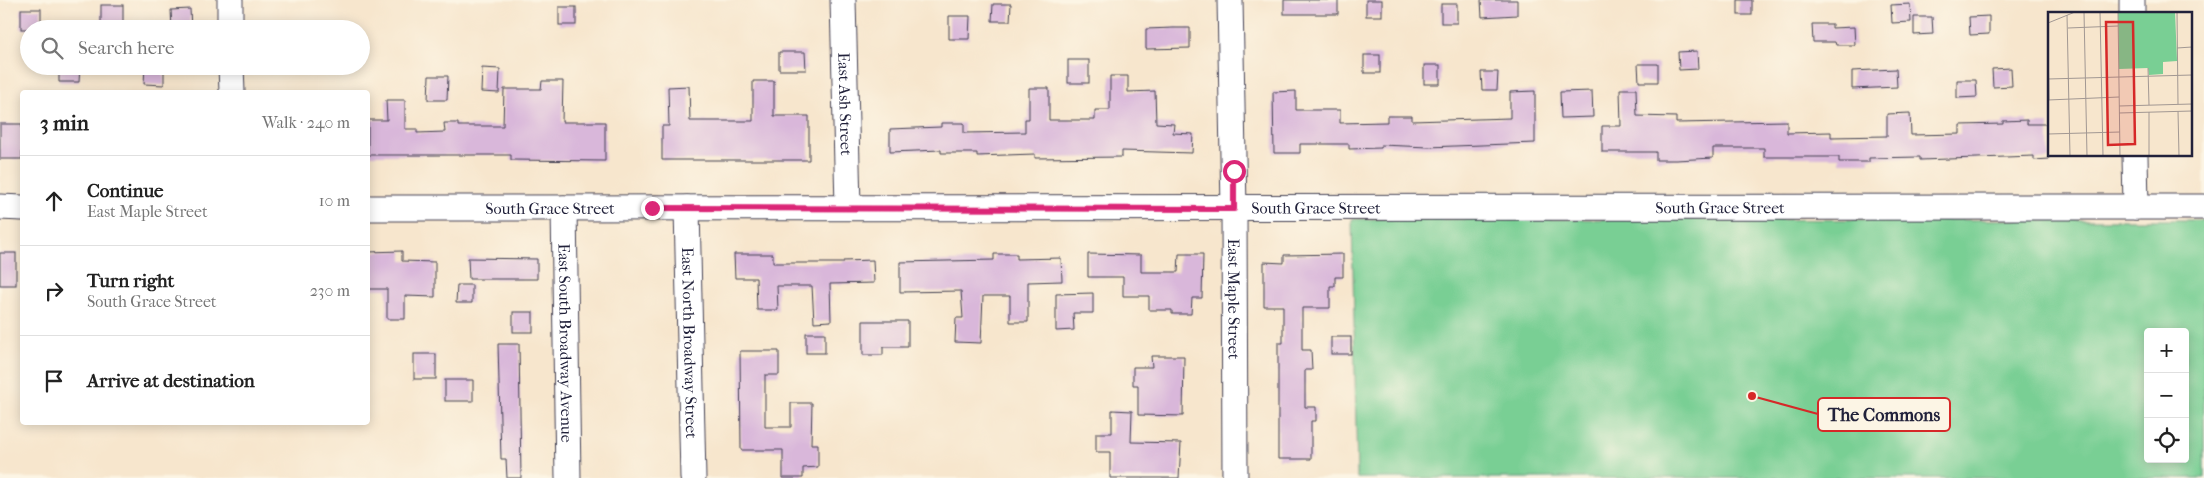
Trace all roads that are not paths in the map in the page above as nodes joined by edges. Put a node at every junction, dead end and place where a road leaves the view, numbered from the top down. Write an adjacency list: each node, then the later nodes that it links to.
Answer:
1 (230, 0): 4 (street)
2 (843, 0): 8 (street, East Ash Street)
3 (1230, 0): 16 (street, East Maple Street)
4 (230, 20)
5 (231, 75): 6 (street)
6 (232, 90)
7 (2135, 156): 9 (street)
8 (848, 207): 15 (street, South Grace Street); 16 (street, South Grace Street)
9 (2136, 207): 10 (street, South Grace Street); 16 (street, South Grace Street)
10 (2204, 207)
11 (0, 208): 12 (street)
12 (20, 208)
13 (370, 208): 14 (street, South Grace Street)
14 (564, 208): 15 (street, South Grace Street); 17 (street, East South Broadway Avenue)
15 (687, 208): 18 (street, East North Broadway Street)
16 (1234, 209): 19 (street, East Maple Street)
17 (568, 478)
18 (693, 478)
19 (1235, 478)

